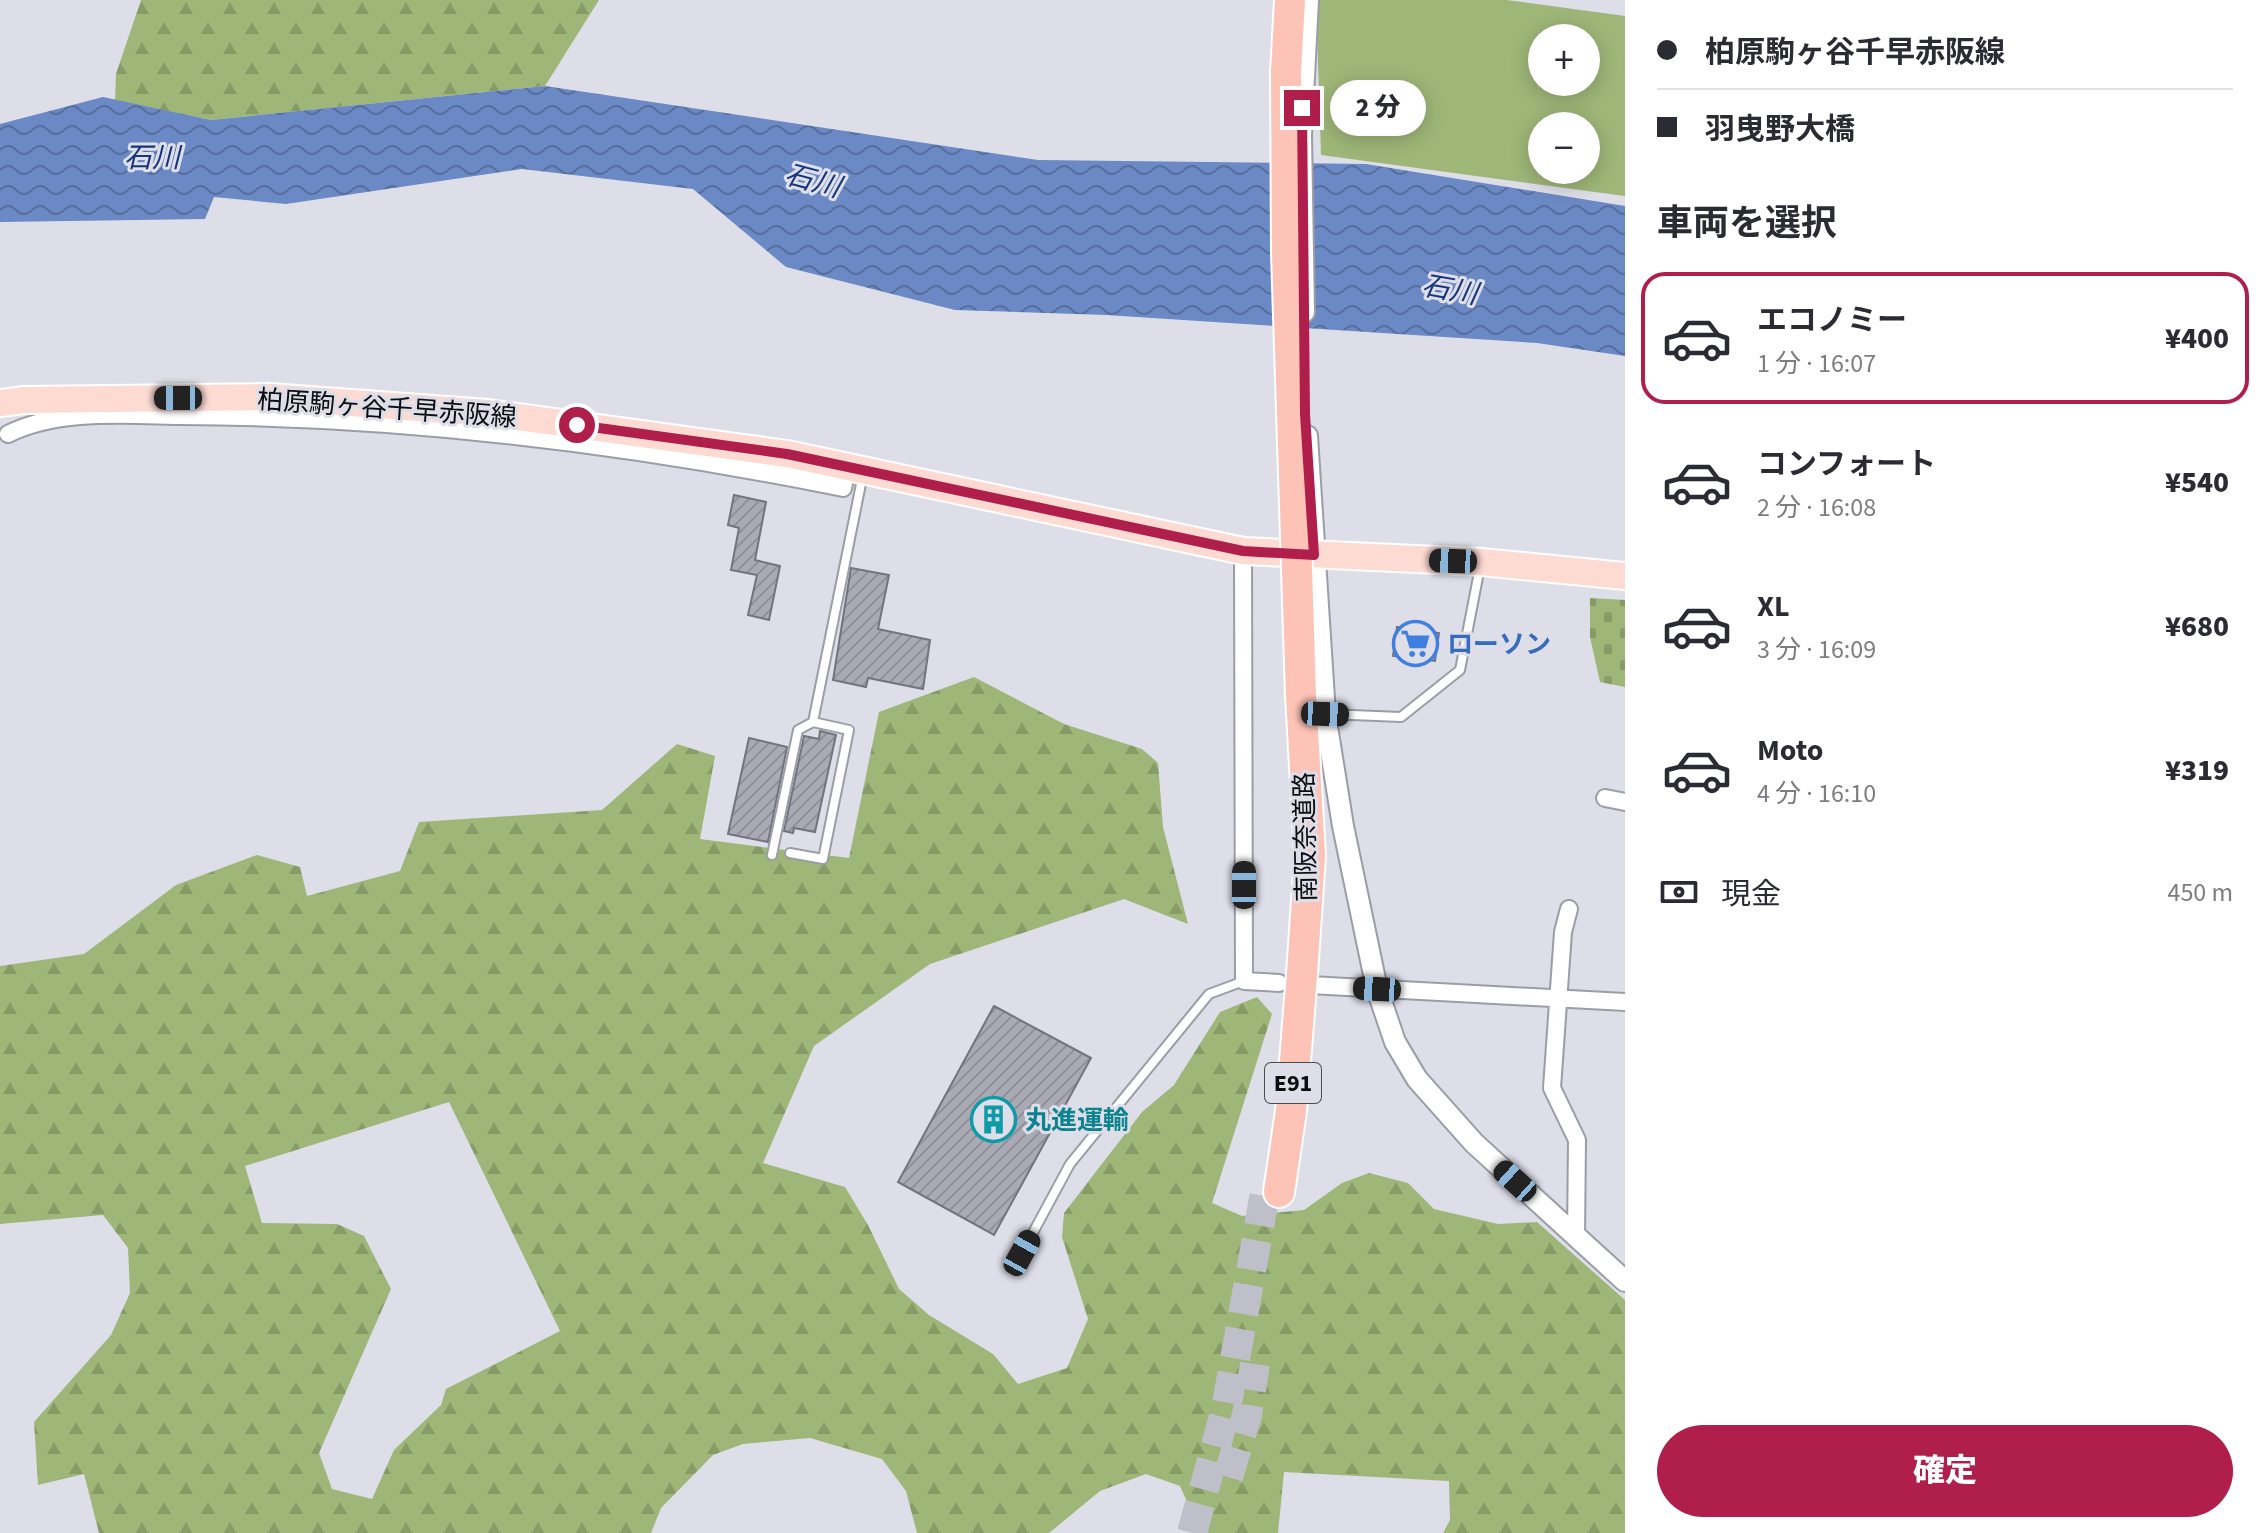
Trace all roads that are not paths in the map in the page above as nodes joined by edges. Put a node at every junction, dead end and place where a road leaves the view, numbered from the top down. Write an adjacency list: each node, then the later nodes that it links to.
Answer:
1 (1278, 0): 18 (highway, 南阪奈道路 / E91)
2 (1290, 0): 18 (highway, 南阪奈道路 / E91, bridge)
3 (1308, 0): 7 (street)
4 (12, 401): 5 (street); 6 (main road, 柏原駒ヶ谷千早赤阪線)
5 (4, 440): 6 (street)
6 (856, 468): 8 (main road, 柏原駒ヶ谷千早赤阪線); 12 (lane)
7 (1314, 543): 8 (main road, 柏原駒ヶ谷千早赤阪線); 9 (main road, 柏原駒ヶ谷千早赤阪線); 11 (street)
8 (1243, 551): 19 (street)
9 (1481, 562): 10 (main road, 柏原駒ヶ谷千早赤阪線); 11 (lane)
10 (1625, 576)
11 (1325, 714): 20 (street)
12 (813, 722): 15 (lane); 16 (lane)
13 (1605, 798): 14 (street)
14 (1625, 802)
15 (790, 853)
16 (772, 855)
17 (1569, 909): 21 (street)
18 (1295, 979): 19 (street); 20 (street); 23 (highway, 南阪奈道路 / E91)
19 (1244, 981): 25 (lane)
20 (1377, 989): 21 (street); 24 (street)
21 (1556, 999): 22 (street); 24 (street)
22 (1625, 1002)
23 (1272, 1190)
24 (1576, 1237): 26 (street)
25 (1022, 1253)
26 (1625, 1281)

